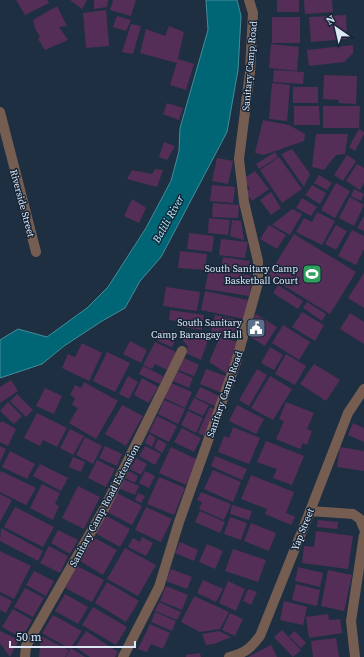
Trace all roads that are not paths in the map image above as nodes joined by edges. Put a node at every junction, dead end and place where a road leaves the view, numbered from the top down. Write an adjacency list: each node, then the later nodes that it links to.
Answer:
1 (250, 0): 12 (street, Sanitary Camp Road)
2 (0, 112): 3 (street, Riverside Street)
3 (10, 154): 4 (street); 5 (street, Riverside Street)
4 (0, 158)
5 (36, 252)
6 (182, 351): 11 (street, Sanitary Camp Road Extension)
7 (364, 389): 8 (street, Yap Street)
8 (310, 511): 9 (street); 13 (street, Yap Street)
9 (364, 529)
10 (364, 535): 14 (street)
11 (25, 657)
12 (123, 657)
13 (229, 657)
14 (355, 657)

